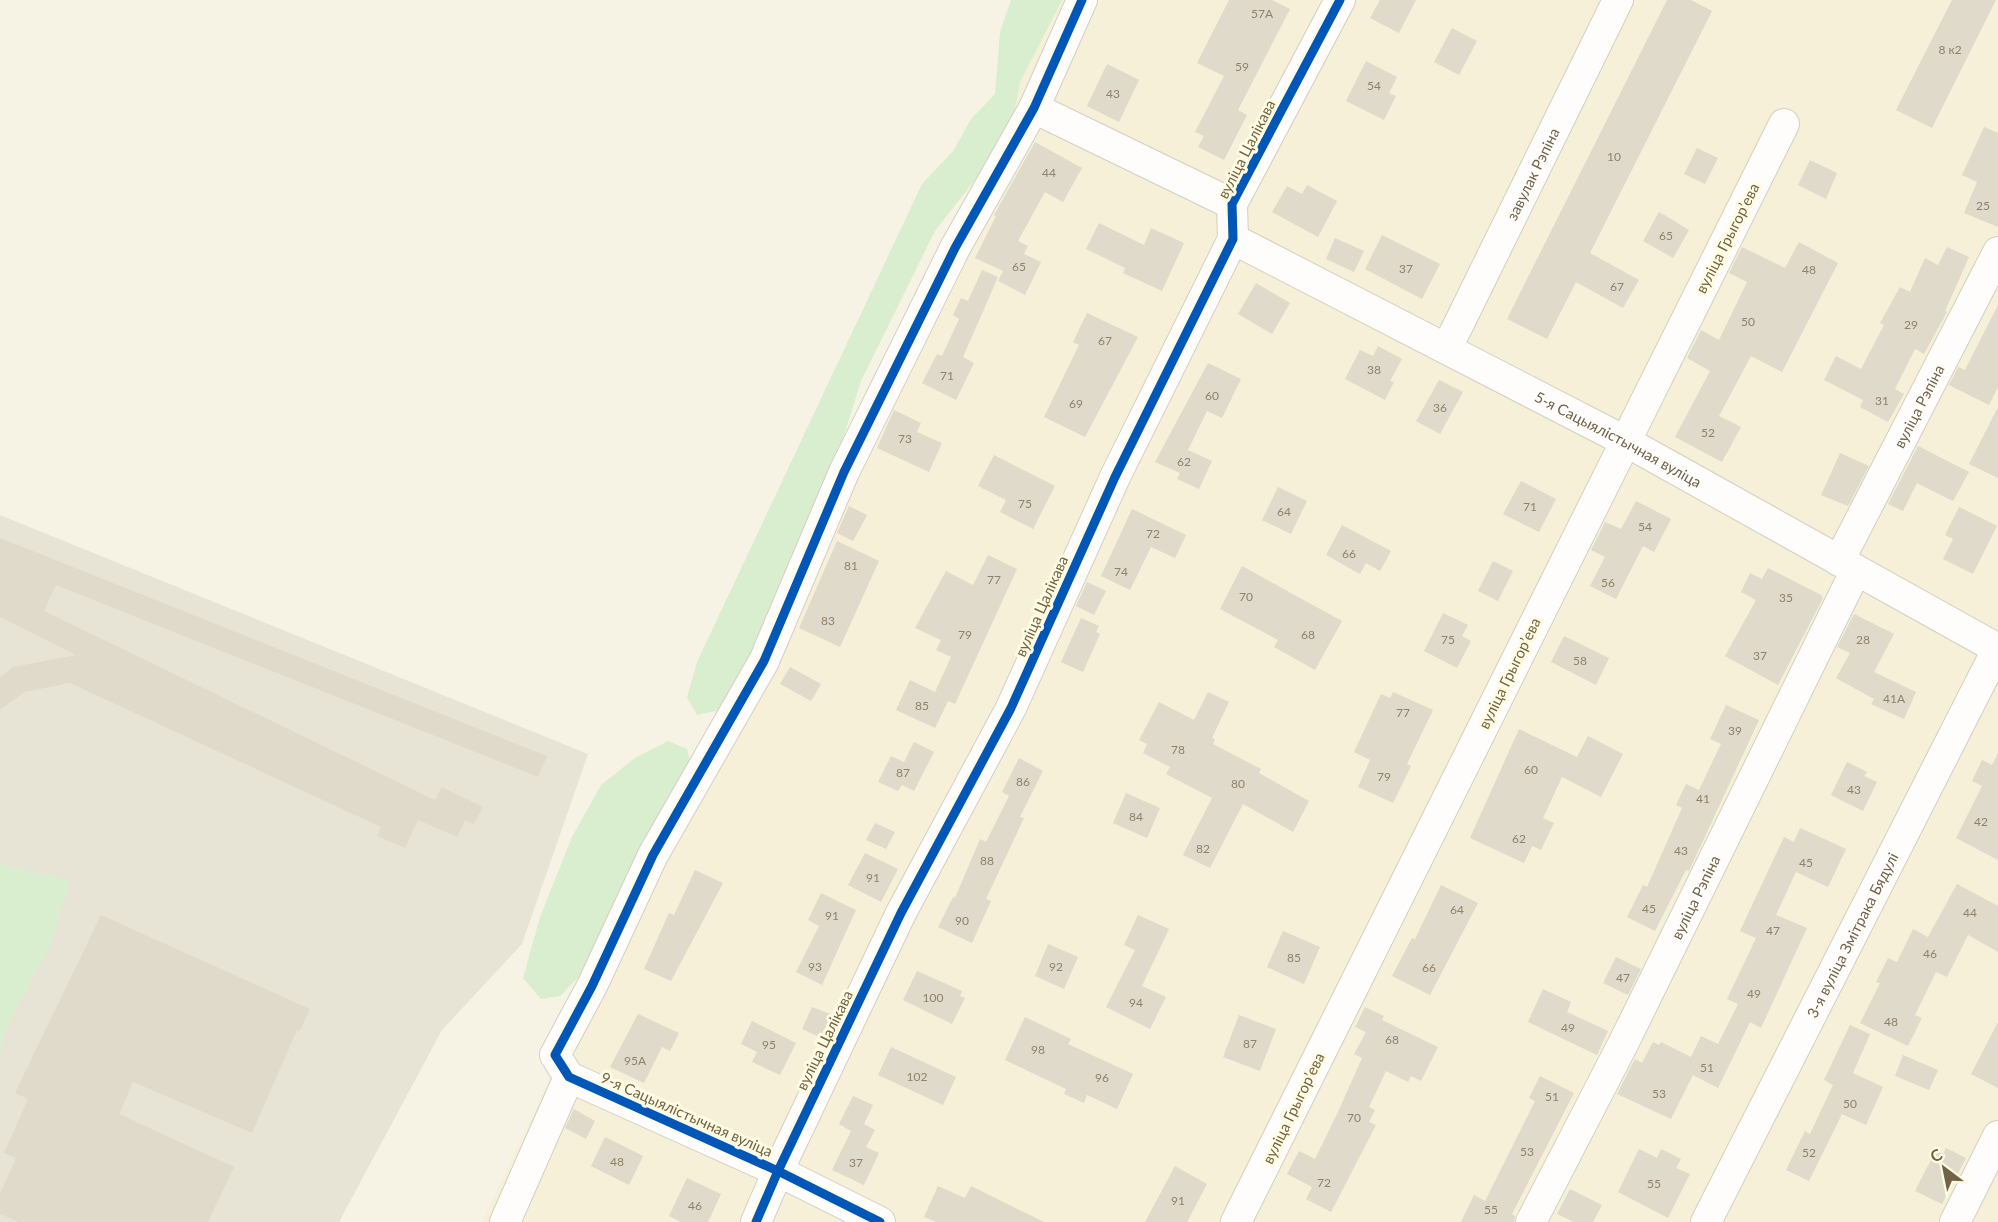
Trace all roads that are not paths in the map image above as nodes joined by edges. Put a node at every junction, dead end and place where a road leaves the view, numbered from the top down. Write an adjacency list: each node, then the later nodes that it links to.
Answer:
1 (1082, 0): 4 (street)
2 (1340, 0): 6 (street, вуліца Цалікава)
3 (1618, 0): 9 (street, завулак Рэпіна)
4 (1034, 108): 6 (street); 13 (street)
5 (1784, 124): 10 (street, вуліца Грыгорʼева)
6 (1232, 204): 7 (street, вуліца Цалікава)
7 (1233, 239): 9 (street, 5-я Сацыялістычная вуліца); 15 (street, вуліца Цалікава)
8 (1998, 252): 11 (street, вуліца Рэпіна)
9 (1447, 348): 10 (street, 5-я Сацыялістычная вуліца)
10 (1625, 441): 11 (street, 5-я Сацыялістычная вуліца); 19 (street, вуліца Грыгорʼева)
11 (1848, 566): 12 (street, 5-я Сацыялістычная вуліца); 20 (street, вуліца Рэпіна)
12 (1998, 649): 21 (street, 3-я вуліца Змітрака Бядулі)
13 (562, 1066): 15 (street, 9-я Сацыялістычная вуліца); 16 (street)
14 (1998, 1136): 22 (street)
15 (778, 1171): 17 (street, вуліца Цалікава); 18 (street, 9-я Сацыялістычная вуліца)
16 (505, 1222)
17 (756, 1222)
18 (880, 1222)
19 (1236, 1222)
20 (1531, 1222)
21 (1706, 1222)
22 (1955, 1222)

